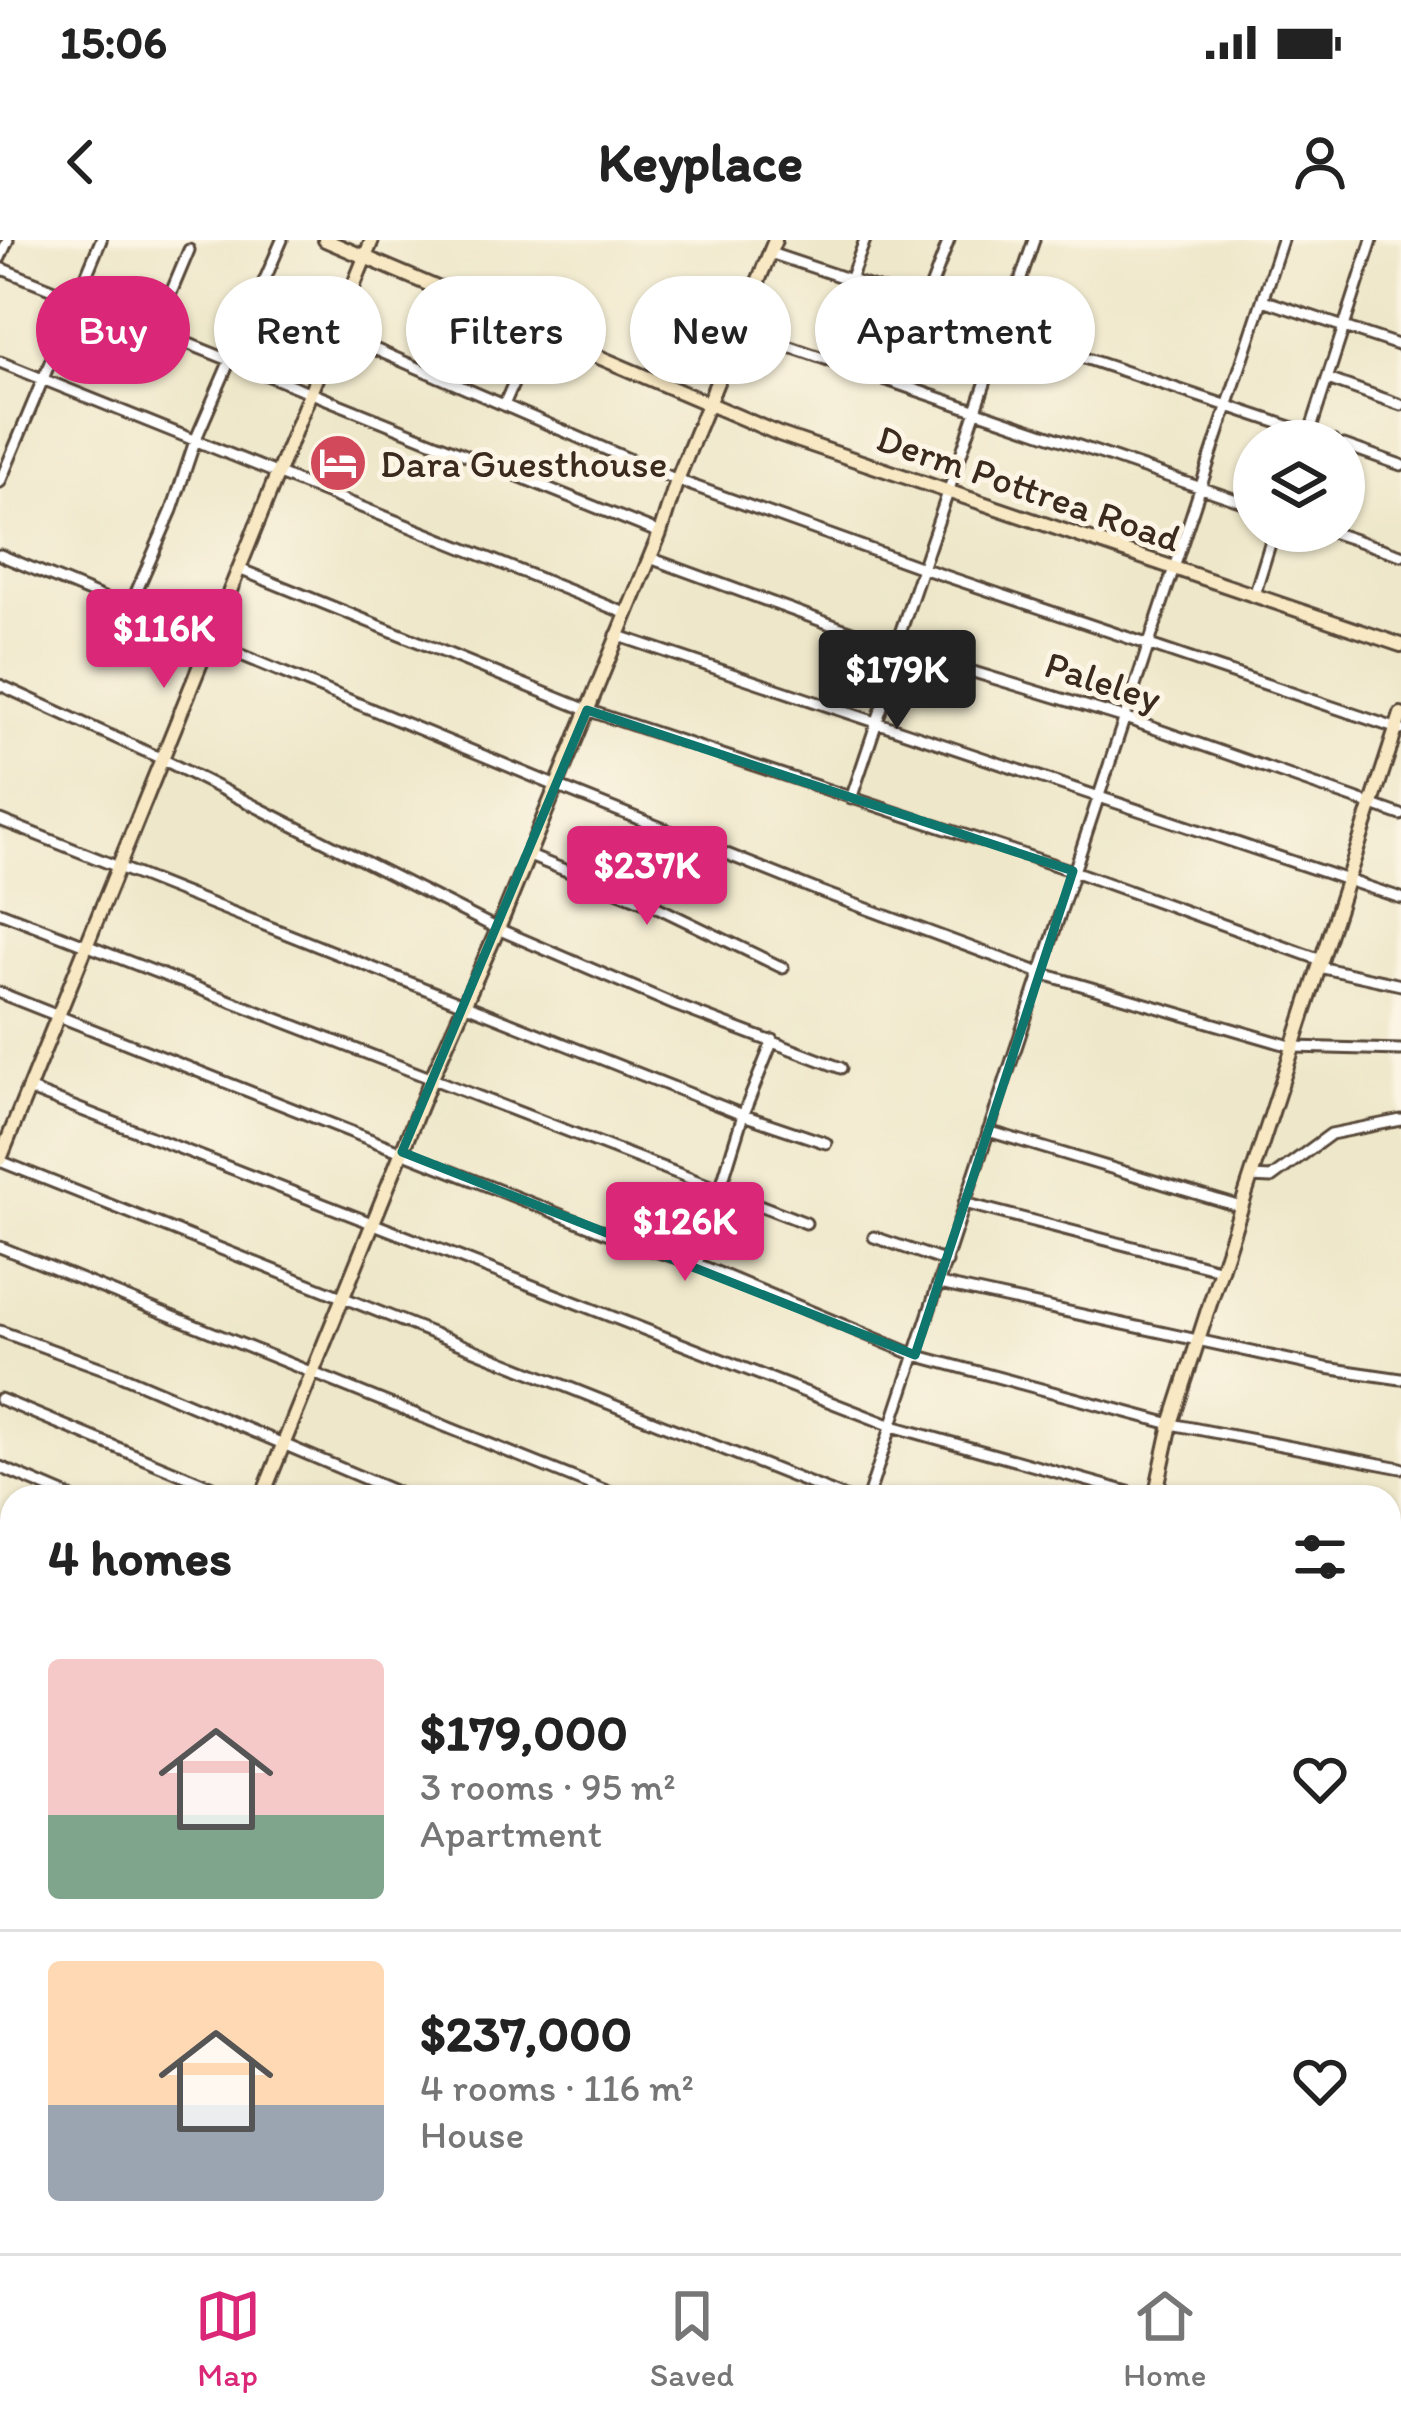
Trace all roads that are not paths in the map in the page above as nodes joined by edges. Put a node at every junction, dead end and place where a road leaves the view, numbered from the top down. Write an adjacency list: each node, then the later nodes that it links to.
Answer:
1 (8, 240): 14 (street)
2 (101, 240): 16 (street)
3 (282, 240): 18 (street)
4 (325, 240): 13 (street, Derm Pottrea Road)
5 (372, 240): 13 (street)
6 (865, 240): 23 (street)
7 (949, 240): 24 (street)
8 (1034, 240): 25 (street)
9 (1282, 240): 27 (street)
10 (1372, 240): 28 (street)
11 (772, 247): 21 (street); 22 (street)
12 (189, 250): 17 (street)
13 (365, 257): 19 (street); 20 (street, Derm Pottrea Road)
14 (0, 258)
15 (0, 268): 26 (street)
16 (87, 276)
17 (178, 276)
18 (267, 276)
19 (357, 276)
20 (410, 276)
21 (760, 276)
22 (841, 276)
23 (852, 276)
24 (935, 276)
25 (1021, 276)
26 (36, 282)
27 (1263, 300): 28 (street); 49 (street)
28 (1344, 326): 29 (street); 36 (street)
29 (1401, 346)
30 (791, 347): 50 (street)
31 (382, 352): 47 (street)
32 (606, 359): 46 (street, Derm Pottrea Road)
33 (0, 362): 35 (street)
34 (1095, 363): 49 (street)
35 (36, 376)
36 (1328, 379): 48 (street); 52 (street)
37 (41, 384): 56 (street)
38 (55, 384): 53 (street)
39 (221, 384): 53 (street)
40 (282, 384): 45 (street)
41 (314, 384): 45 (street)
42 (513, 384): 47 (street)
43 (715, 384): 46 (street)
44 (984, 384): 50 (street)
45 (309, 395): 57 (street); 63 (street)
46 (707, 403): 58 (street); 61 (street, Derm Pottrea Road)
47 (504, 405): 58 (street)
48 (1401, 405)
49 (1228, 406): 51 (street); 60 (street)
50 (975, 410): 60 (street); 61 (street)
51 (1265, 420)
52 (1315, 420)
53 (195, 441): 57 (street); 73 (street)
54 (1365, 452): 55 (street)
55 (1401, 465)
56 (3, 467): 59 (street)
57 (277, 475): 69 (street); 74 (street)
58 (677, 480): 63 (street); 70 (street)
59 (0, 482)
60 (1200, 488): 62 (street); 71 (street)
61 (948, 492): 70 (street); 71 (street, Derm Pottrea Road)
62 (1233, 499)
63 (660, 533): 68 (street)
64 (1365, 544): 67 (street)
65 (1268, 552): 72 (street)
66 (0, 555): 73 (street)
67 (1401, 556)
68 (650, 558): 74 (street); 79 (street, Paleley)
69 (239, 568): 76 (street); 81 (street)
70 (922, 568): 77 (street); 79 (street)
71 (1174, 569): 72 (street, Derm Pottrea Road); 77 (street)
72 (1254, 596): 78 (street, Derm Pottrea Road)
73 (128, 611): 76 (street)
74 (625, 613): 75 (street)
75 (616, 635): 81 (street); 83 (street)
76 (208, 644): 85 (street); 86 (street)
77 (1148, 646): 82 (street); 84 (street)
78 (1401, 646)
79 (898, 649): 82 (street, Paleley); 83 (street)
80 (0, 685): 85 (street)
81 (587, 710): 86 (street); 88 (street)
82 (1125, 718): 87 (street); 89 (street, Paleley)
83 (876, 723): 87 (street); 88 (street)
84 (1399, 724): 89 (street)
85 (162, 759): 93 (street); 98 (street)
86 (554, 785): 92 (street); 102 (street)
87 (1098, 797): 94 (street); 95 (street)
88 (851, 799): 94 (street)
89 (1371, 806): 90 (street, Paleley); 95 (street)
90 (1401, 815)
91 (0, 820): 93 (street)
92 (527, 855): 98 (street); 101 (street)
93 (118, 868): 99 (street); 105 (street)
94 (1073, 871): 100 (street); 102 (street)
95 (1347, 881): 96 (street); 100 (street)
96 (1401, 898)
97 (0, 912): 99 (street)
98 (498, 929): 105 (street); 107 (street)
99 (87, 944): 106 (street); 111 (street)
100 (1320, 964): 103 (street); 108 (street)
101 (783, 968)
102 (1040, 973): 108 (street); 115 (street)
103 (1401, 986)
104 (0, 993): 106 (street)
105 (464, 1005): 111 (street); 113 (street)
106 (57, 1017): 112 (street); 117 (street)
107 (772, 1040): 110 (street); 113 (street)
108 (1294, 1047): 109 (street); 119 (street)
109 (1401, 1049)
110 (841, 1068)
111 (432, 1077): 117 (street); 120 (street)
112 (28, 1089): 118 (street); 124 (street)
113 (743, 1115): 116 (street); 120 (street)
114 (1401, 1120): 119 (street)
115 (988, 1131): 121 (street); 122 (street)
116 (826, 1143)
117 (402, 1152): 124 (street); 128 (street)
118 (0, 1160): 131 (street)
119 (1250, 1178): 122 (street)
120 (719, 1189): 123 (street); 128 (street)
121 (964, 1203): 127 (street); 129 (street)
122 (1241, 1207): 129 (street)
123 (806, 1223)
124 (373, 1226): 131 (street); 139 (street)
125 (874, 1237): 127 (street)
126 (0, 1246): 135 (street)
127 (947, 1262): 130 (street)
128 (697, 1264): 134 (street)
129 (1222, 1270): 133 (street)
130 (940, 1284): 133 (street); 134 (street)
131 (344, 1299): 135 (street); 148 (street)
132 (0, 1331): 140 (street)
133 (1198, 1342): 136 (street); 138 (street)
134 (915, 1355): 138 (street); 139 (street)
135 (313, 1374): 140 (street); 147 (street)
136 (1401, 1379)
137 (0, 1399): 144 (street)
138 (1171, 1424): 142 (street); 151 (street)
139 (892, 1426): 149 (street); 150 (street)
140 (284, 1447): 145 (street); 146 (street)
141 (0, 1467): 143 (street)
142 (1401, 1468)
143 (42, 1485)
144 (207, 1485)
145 (267, 1485)
146 (378, 1485)
147 (591, 1485)
148 (814, 1485)
149 (872, 1485)
150 (1103, 1485)
151 (1158, 1485)

